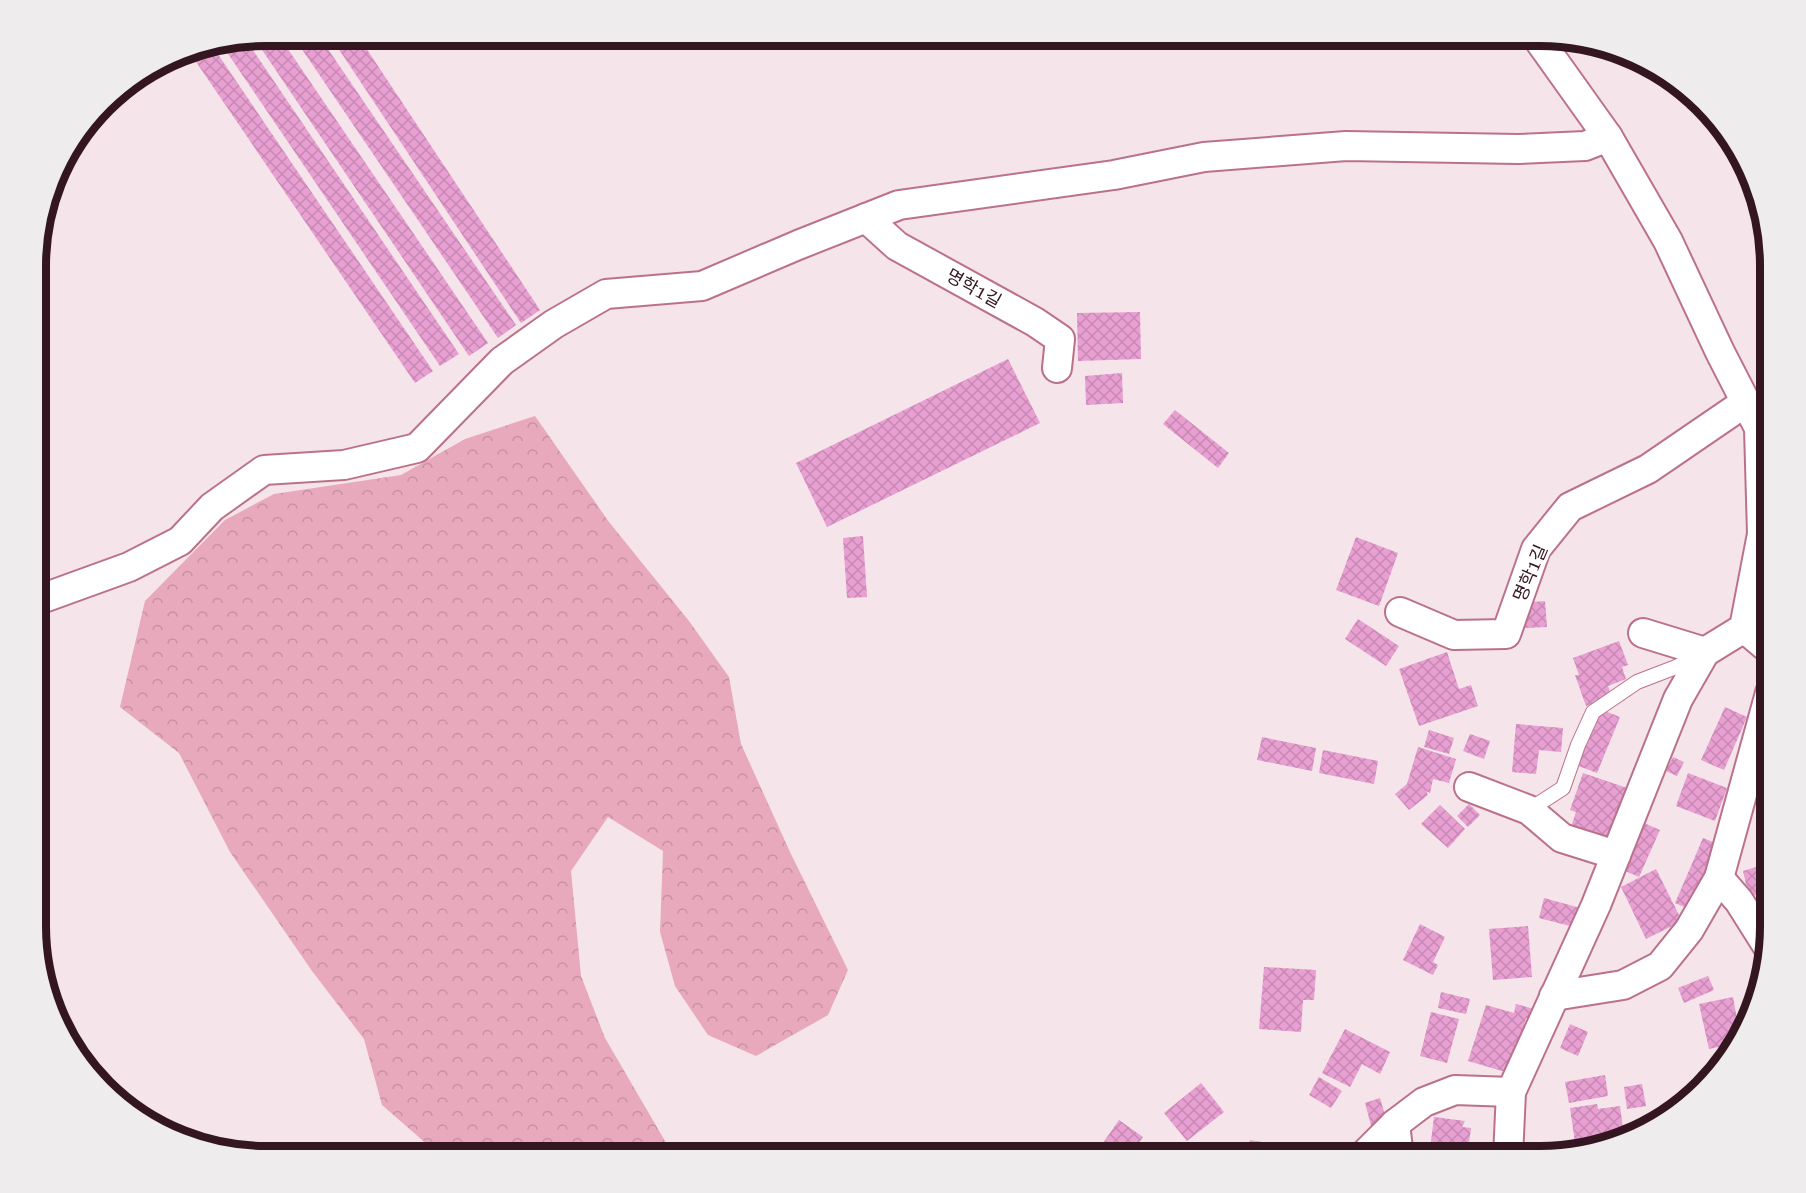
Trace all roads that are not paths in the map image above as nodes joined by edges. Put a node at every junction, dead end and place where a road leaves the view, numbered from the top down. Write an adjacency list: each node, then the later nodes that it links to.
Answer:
1 (1543, 46): 2 (street)
2 (1608, 138): 3 (street); 5 (street)
3 (866, 218): 4 (street, 명학1길); 8 (street)
4 (1056, 368)
5 (1746, 402): 6 (street); 9 (street, 명학1길)
6 (1760, 463)
7 (1760, 544): 10 (street)
8 (46, 597)
9 (1400, 612)
10 (1744, 628): 12 (street); 13 (street)
11 (1643, 633): 13 (street)
12 (1760, 642)
13 (1705, 652): 16 (lane); 17 (street)
14 (1760, 729): 18 (street)
15 (1469, 787): 16 (street)
16 (1529, 810): 17 (street)
17 (1616, 855): 20 (street)
18 (1719, 878): 19 (street); 20 (street)
19 (1760, 934)
20 (1554, 996): 21 (street)
21 (1511, 1092): 22 (street); 25 (street)
22 (1395, 1124): 23 (street); 24 (street)
23 (1372, 1147)
24 (1398, 1147)
25 (1508, 1147)

